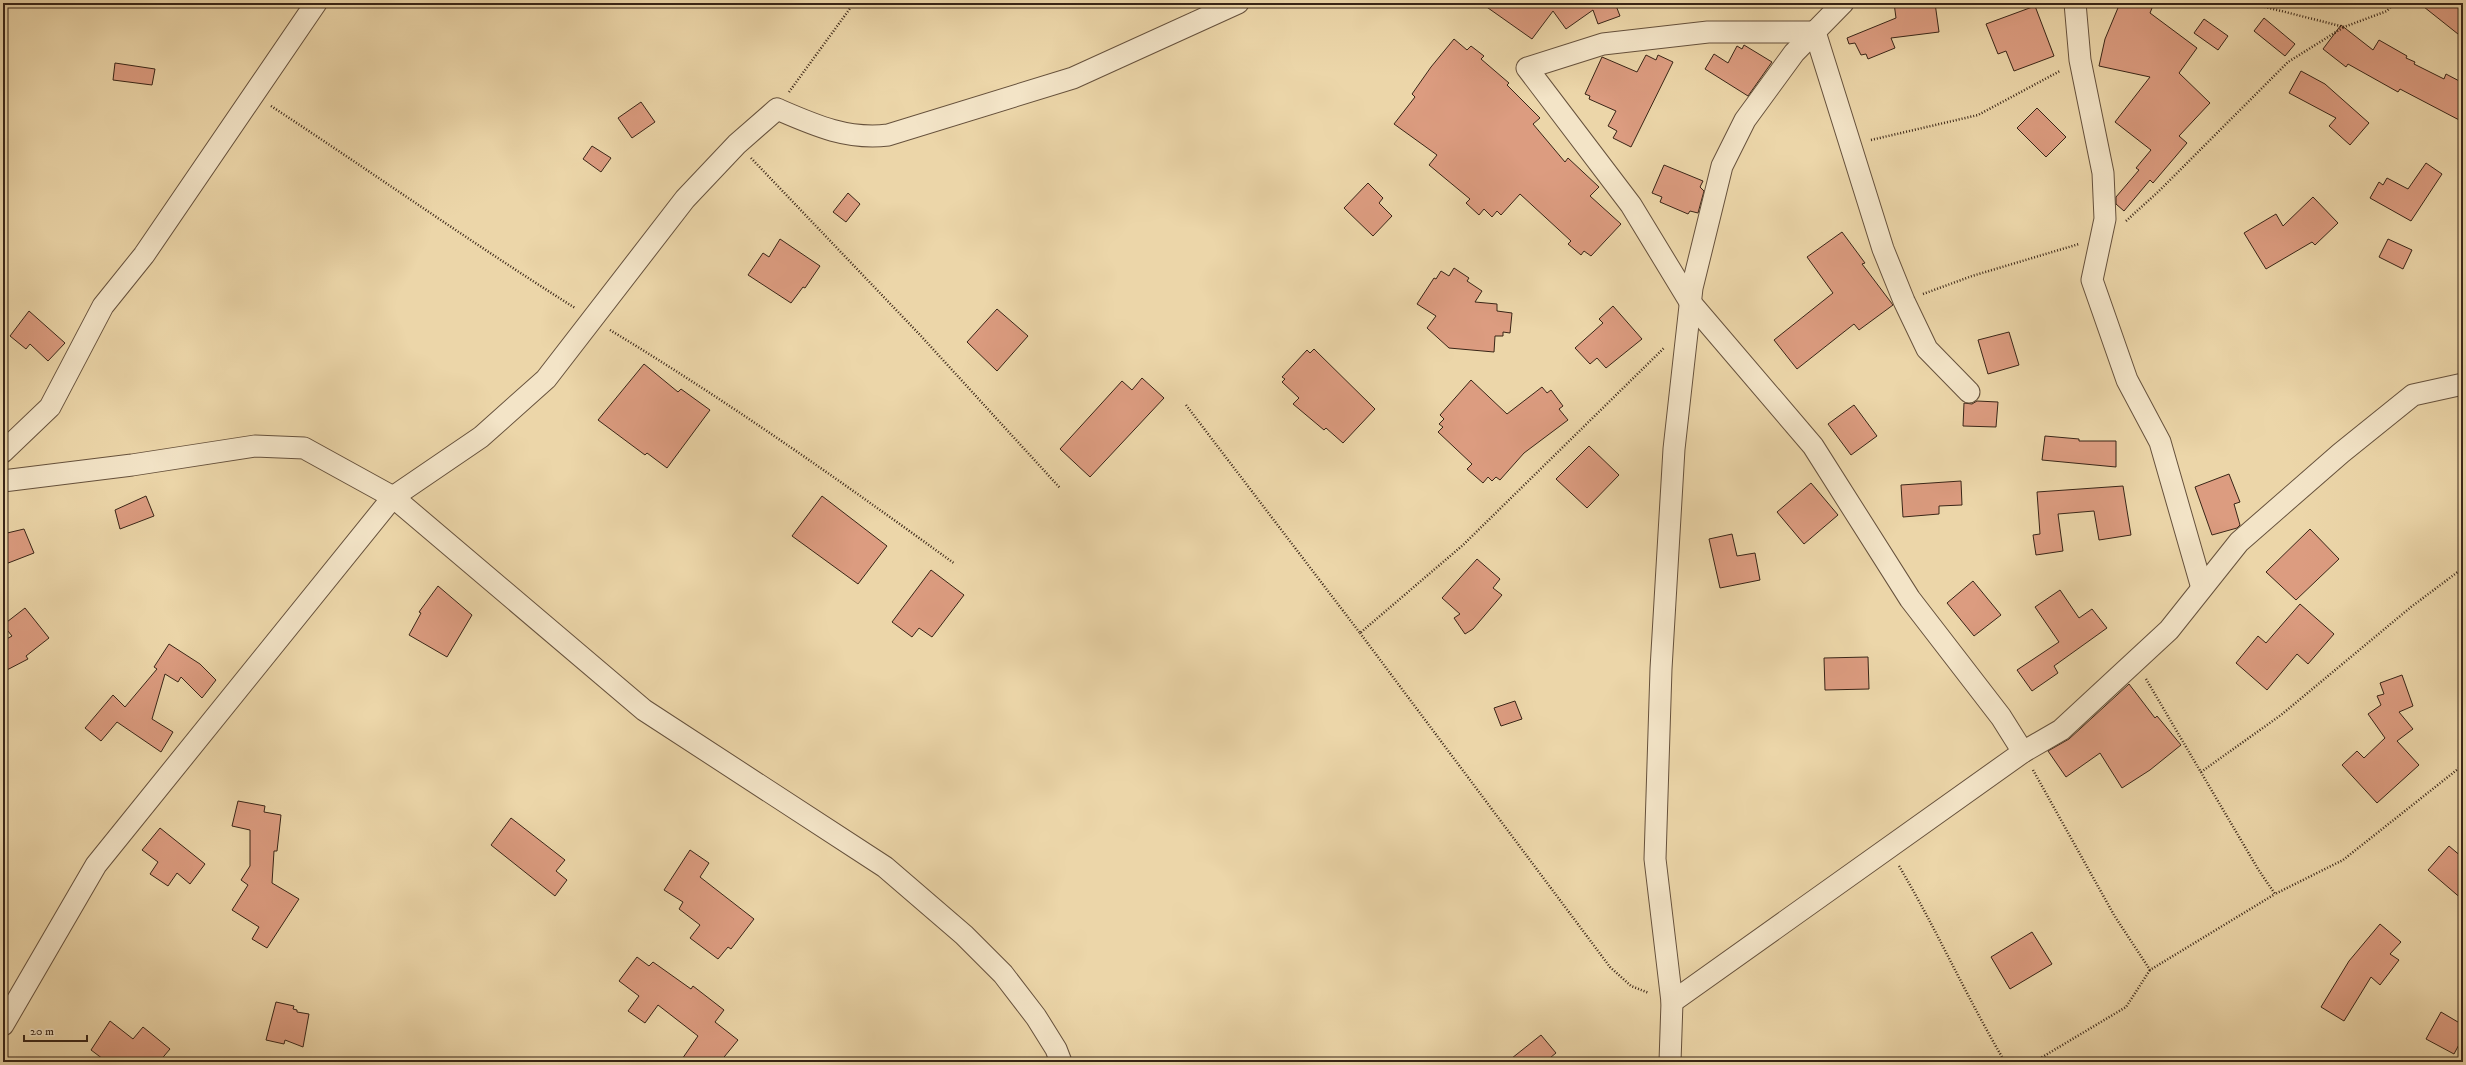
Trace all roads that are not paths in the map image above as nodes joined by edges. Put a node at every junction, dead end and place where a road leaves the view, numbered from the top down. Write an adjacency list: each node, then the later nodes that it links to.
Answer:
1 (316, 3): 9 (street)
2 (1238, 3): 11 (street)
3 (1843, 3): 5 (street)
4 (2075, 3): 12 (street)
5 (1815, 32): 6 (street); 6 (street); 8 (street)
6 (1690, 302): 13 (street); 14 (street)
7 (2463, 384): 12 (street)
8 (1969, 392)
9 (3, 452)
10 (3, 481): 11 (street)
11 (393, 497): 15 (street); 16 (street)
12 (2202, 588): 13 (street)
13 (2023, 752): 14 (street)
14 (1672, 1002): 17 (street)
15 (3, 1025)
16 (1061, 1062)
17 (1670, 1062)

